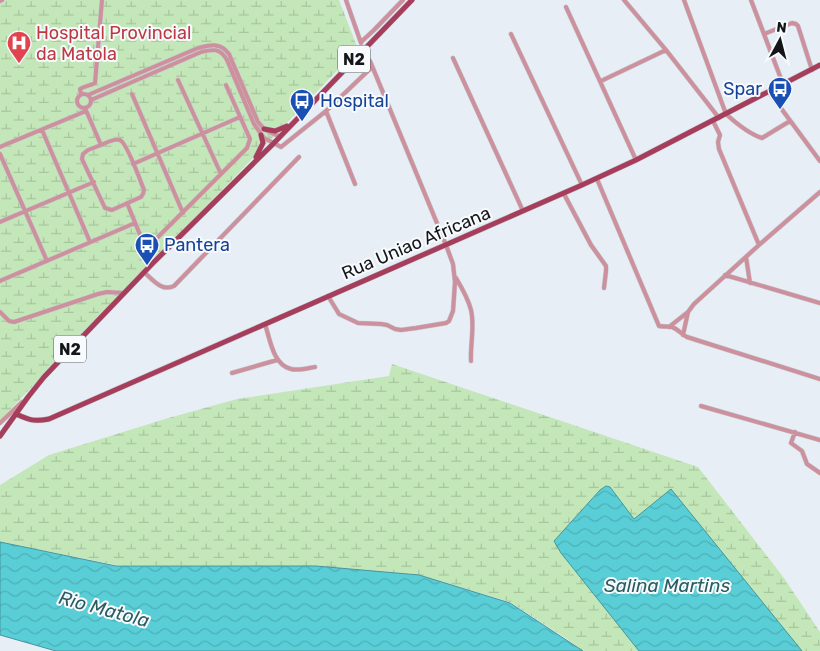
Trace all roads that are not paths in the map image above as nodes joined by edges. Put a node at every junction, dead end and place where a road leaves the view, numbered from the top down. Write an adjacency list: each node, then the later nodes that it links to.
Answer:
1 (102, 0): 23 (street)
2 (346, 0): 11 (street)
3 (403, 0): 11 (street)
4 (412, 0): 11 (main road, N2)
5 (624, 0): 12 (street)
6 (684, 0): 29 (street)
7 (751, 0): 10 (street)
8 (566, 7): 19 (street)
9 (511, 34): 53 (street)
10 (764, 34): 17 (street); 20 (street)
11 (363, 45): 13 (main road, N2)
12 (666, 50): 19 (street); 31 (street)
13 (360, 53): 15 (street); 34 (main road, N2)
14 (453, 58): 59 (street)
15 (372, 66): 28 (street); 64 (street)
16 (820, 66): 17 (main road, Rua Uniao Africana)
17 (812, 70): 20 (main road, Rua Uniao Africana)
18 (178, 80): 37 (street)
19 (600, 81): 45 (street)
20 (783, 84): 22 (main road, Rua Uniao Africana)
21 (226, 85): 30 (street)
22 (769, 92): 29 (main road, Rua Uniao Africana); 33 (street)
23 (81, 94): 25 (street); 27 (street)
24 (132, 94): 42 (street)
25 (88, 95): 26 (street); 36 (street)
26 (91, 100): 27 (street); 36 (street)
27 (85, 109): 35 (street); 40 (street)
28 (326, 111): 39 (street); 52 (street)
29 (726, 114): 31 (main road, Rua Uniao Africana); 33 (street)
30 (240, 117): 37 (street); 49 (street)
31 (719, 118): 32 (main road, Rua Uniao Africana)
32 (713, 121): 45 (main road, Rua Uniao Africana); 65 (street)
33 (790, 121): 46 (street)
34 (291, 124): 36 (main road); 38 (main road, N2)
35 (42, 130): 41 (street); 54 (street)
36 (263, 132): 38 (street); 39 (street); 47 (main road)
37 (203, 134): 42 (street); 49 (street)
38 (279, 136): 39 (main road, N2)
39 (272, 144): 47 (main road, N2)
40 (101, 145): 48 (street); 51 (street)
41 (0, 148)
42 (158, 153): 48 (street); 60 (street)
43 (0, 154): 58 (street)
44 (299, 157): 70 (street)
45 (636, 160): 50 (main road, Rua Uniao Africana)
46 (820, 161)
47 (254, 162): 69 (main road, N2)
48 (133, 164): 57 (street)
49 (221, 174): 60 (street)
50 (596, 179): 53 (main road, Rua Uniao Africana); 82 (street)
51 (94, 182): 54 (street); 57 (street)
52 (355, 184)
53 (582, 186): 56 (main road, Rua Uniao Africana)
54 (68, 192): 58 (street); 63 (street)
55 (820, 192): 65 (street)
56 (564, 194): 59 (main road, Rua Uniao Africana); 75 (street)
57 (127, 203): 62 (street)
58 (25, 211): 61 (street); 68 (street)
59 (523, 211): 64 (main road, Rua Uniao Africana)
60 (183, 213): 66 (street)
61 (0, 222)
62 (135, 223): 63 (street); 66 (street)
63 (90, 242): 68 (street)
64 (446, 245): 72 (street); 77 (main road, Rua Uniao Africana)
65 (759, 245): 67 (street)
66 (146, 249): 69 (street)
67 (746, 257): 71 (street); 74 (street)
68 (46, 261): 73 (street)
69 (152, 264): 70 (main road, N2)
70 (144, 272): 76 (main road, N2)
71 (725, 275): 74 (street); 80 (street)
72 (455, 276): 77 (street); 85 (street)
73 (0, 280)
74 (750, 283): 78 (street)
75 (604, 288)
76 (124, 293): 79 (street); 89 (main road, N2)
77 (328, 296): 81 (main road, Rua Uniao Africana)
78 (820, 303)
79 (0, 312)
80 (688, 312): 82 (street); 83 (street)
81 (265, 324): 84 (street); 91 (main road, Rua Uniao Africana)
82 (668, 327): 83 (street)
83 (683, 335): 88 (street)
84 (277, 360): 86 (street); 87 (street)
85 (471, 361)
86 (315, 367)
87 (232, 373)
88 (820, 380)
89 (28, 397): 91 (main road, N2); 92 (street)
90 (701, 406): 93 (street)
91 (16, 414): 94 (main road, N2)
92 (0, 423)
93 (795, 432): 95 (street); 96 (street)
94 (0, 436)
95 (820, 440)
96 (820, 473)

